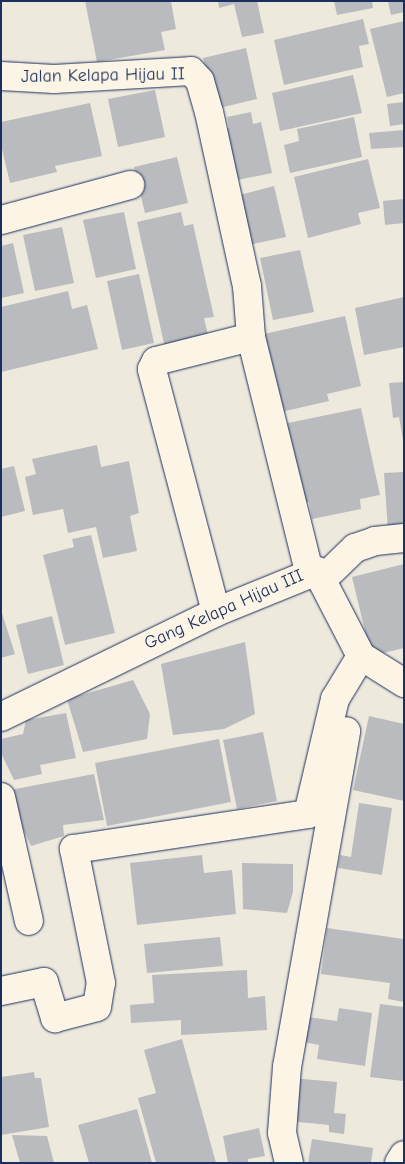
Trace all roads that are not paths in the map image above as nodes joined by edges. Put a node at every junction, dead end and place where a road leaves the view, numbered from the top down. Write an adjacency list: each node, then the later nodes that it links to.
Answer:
1 (1, 76): 4 (street, Jalan Kelapa Hijau II)
2 (130, 185): 3 (street)
3 (1, 220)
4 (251, 337): 6 (street, Jalan Kelapa Hijau II); 7 (street)
5 (404, 538): 6 (street)
6 (316, 575): 7 (street, Gang Kelapa Hijau III); 8 (street, Gang Kelapa Hijau III)
7 (216, 612): 10 (street, Gang Kelapa Hijau III)
8 (361, 656): 9 (street); 13 (street); 15 (street)
9 (404, 683)
10 (1, 717)
11 (1, 797): 12 (street)
12 (29, 922)
13 (1, 991)
14 (404, 1155): 16 (street)
15 (289, 1163)
16 (399, 1163)

